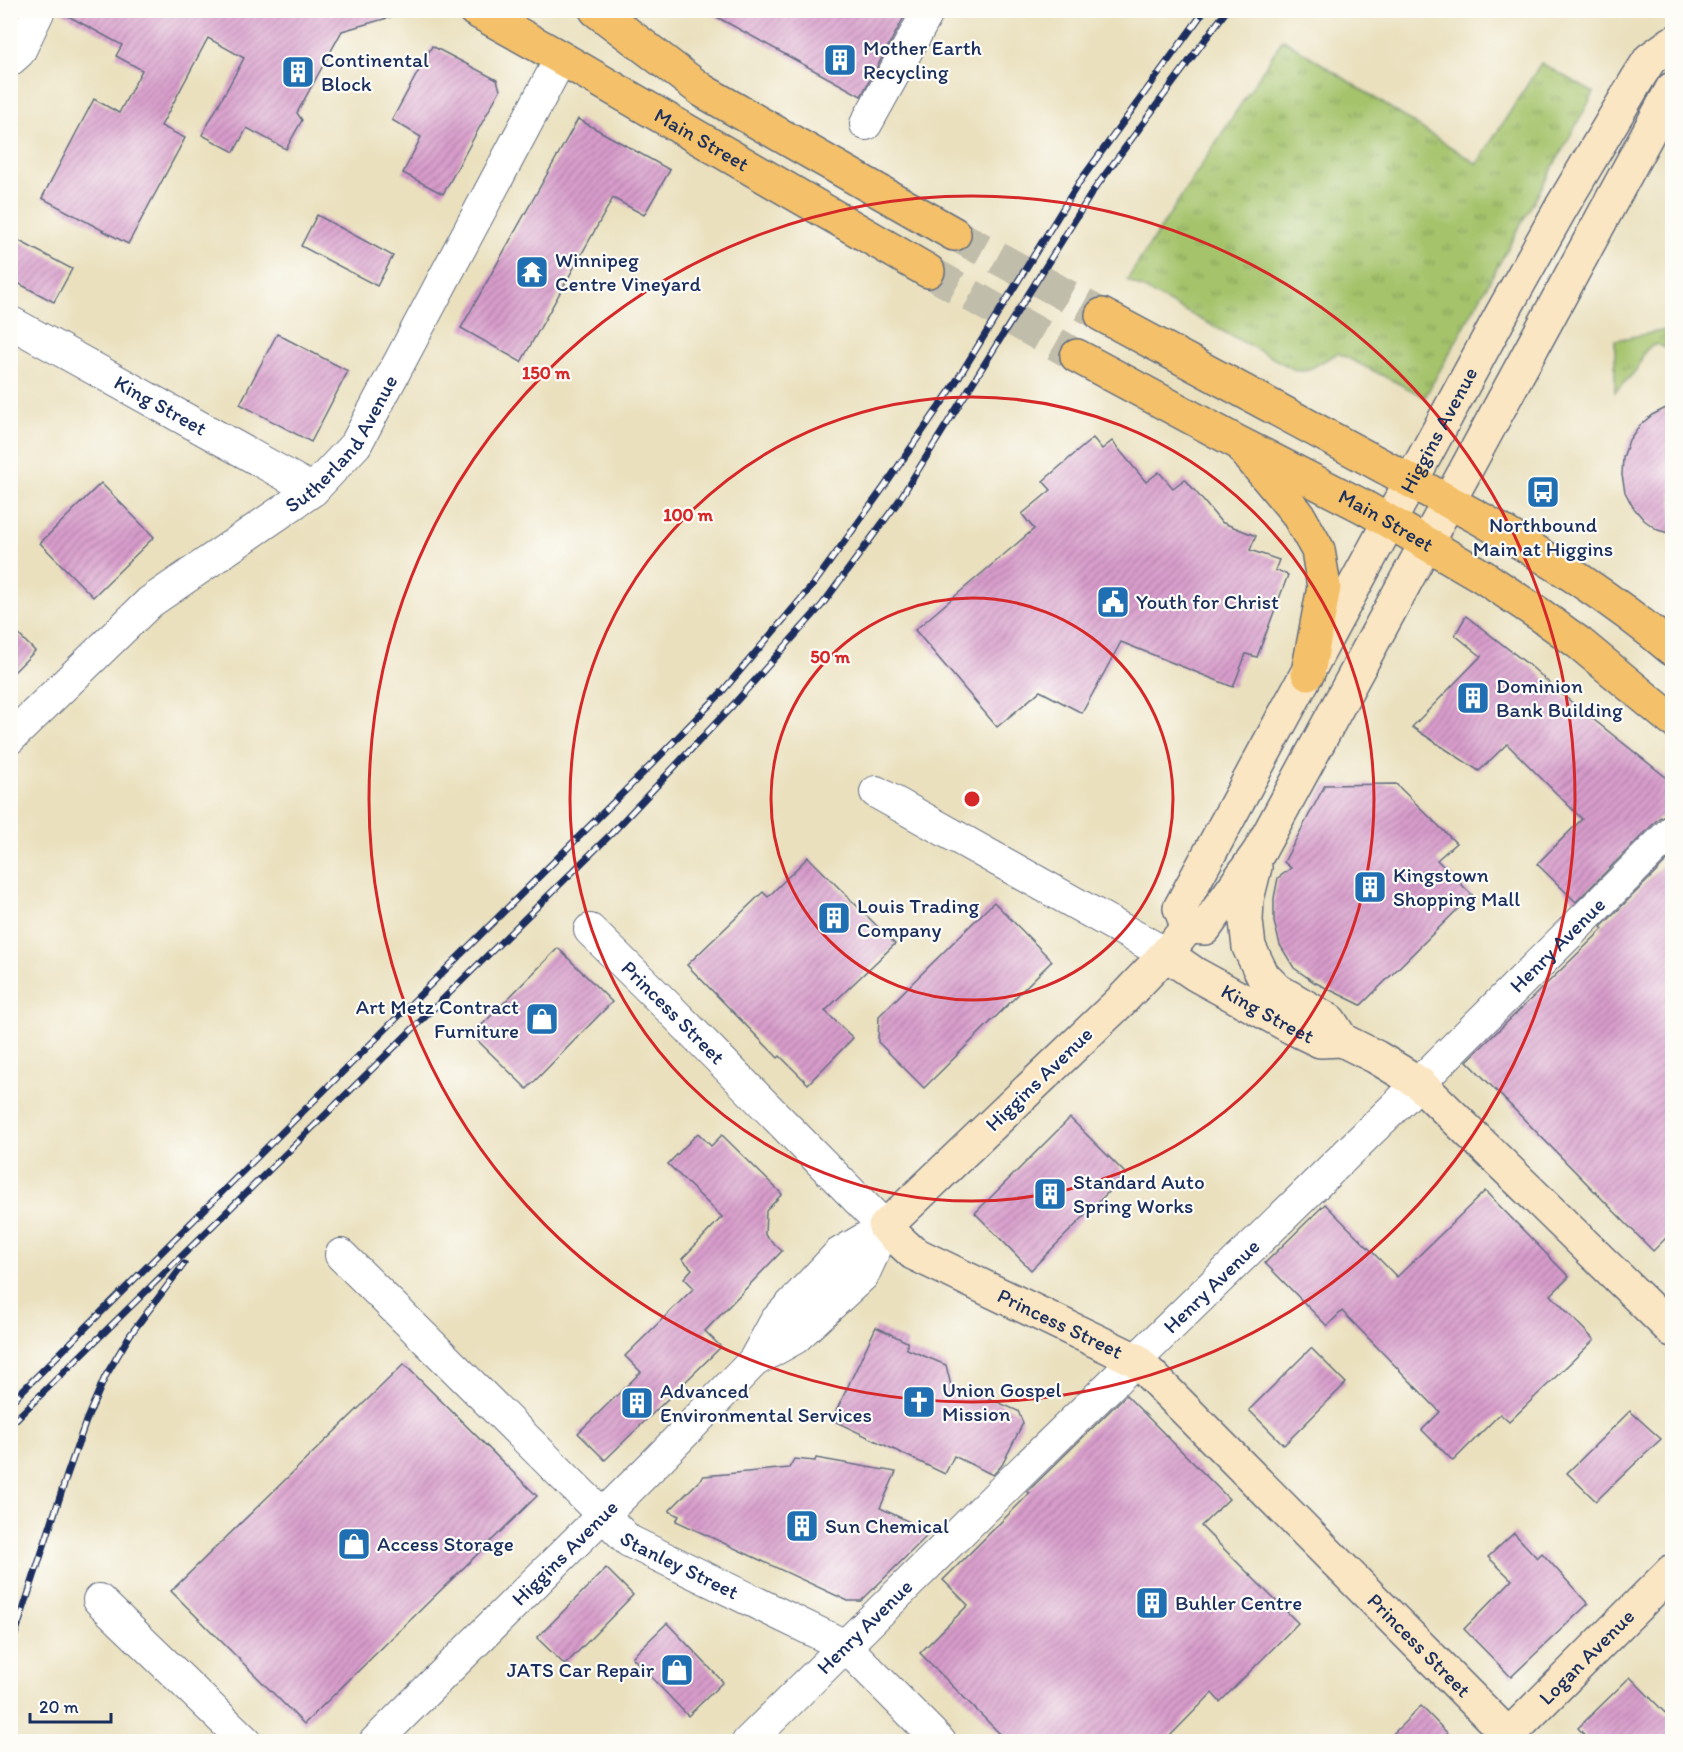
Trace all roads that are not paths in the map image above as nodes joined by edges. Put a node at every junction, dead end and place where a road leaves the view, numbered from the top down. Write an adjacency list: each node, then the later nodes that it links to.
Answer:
1 (39, 10): 7 (street)
2 (475, 10): 6 (main road, Main Street)
3 (596, 10): 10 (main road, Main Street)
4 (929, 10): 9 (street)
5 (1672, 43): 16 (main road, Higgins Avenue)
6 (561, 58): 11 (main road, Main Street); 17 (street, Sutherland Avenue)
7 (10, 60)
8 (1672, 89): 18 (main road, Higgins Avenue)
9 (866, 124)
10 (954, 234)
11 (928, 271)
12 (1102, 315): 16 (main road)
13 (10, 322): 17 (street, King Street)
14 (1077, 356): 15 (main road, Main Street)
15 (1237, 442): 19 (main road, Main Street); 22 (main road)
16 (1410, 482): 18 (main road); 19 (main road, Higgins Avenue)
17 (313, 490): 24 (street, Sutherland Avenue)
18 (1448, 501): 20 (main road, Higgins Avenue); 21 (main road)
19 (1389, 521): 20 (main road, Main Street); 22 (main road, Higgins Avenue)
20 (1428, 543): 23 (main road, Main Street); 27 (main road, Higgins Avenue)
21 (1672, 650)
22 (1308, 673): 28 (main road, Higgins Avenue)
23 (1672, 720)
24 (10, 738)
25 (876, 792): 30 (street, King Street)
26 (1672, 831): 32 (street, Henry Avenue)
27 (1259, 852): 28 (main road, Higgins Avenue); 31 (main road)
28 (1188, 927): 30 (main road, Higgins Avenue)
29 (590, 930): 33 (street, Princess Street)
30 (1166, 954): 31 (main road, King Street); 33 (main road, Higgins Avenue)
31 (1342, 1040): 32 (main road, King Street)
32 (1419, 1083): 35 (main road, King Street); 36 (street, Henry Avenue)
33 (885, 1227): 36 (main road, Princess Street); 37 (street, Higgins Avenue)
34 (340, 1255): 37 (street, Stanley Street)
35 (1672, 1330)
36 (1136, 1360): 40 (street, Henry Avenue); 41 (main road, Princess Street)
37 (602, 1516): 40 (street, Stanley Street); 43 (street, Higgins Avenue)
38 (1672, 1571): 41 (main road, Logan Avenue)
39 (99, 1600): 42 (street)
40 (845, 1646): 44 (street, Henry Avenue); 45 (street, Stanley Street)
41 (1508, 1739)
42 (246, 1742)
43 (375, 1742)
44 (748, 1742)
45 (940, 1742)

